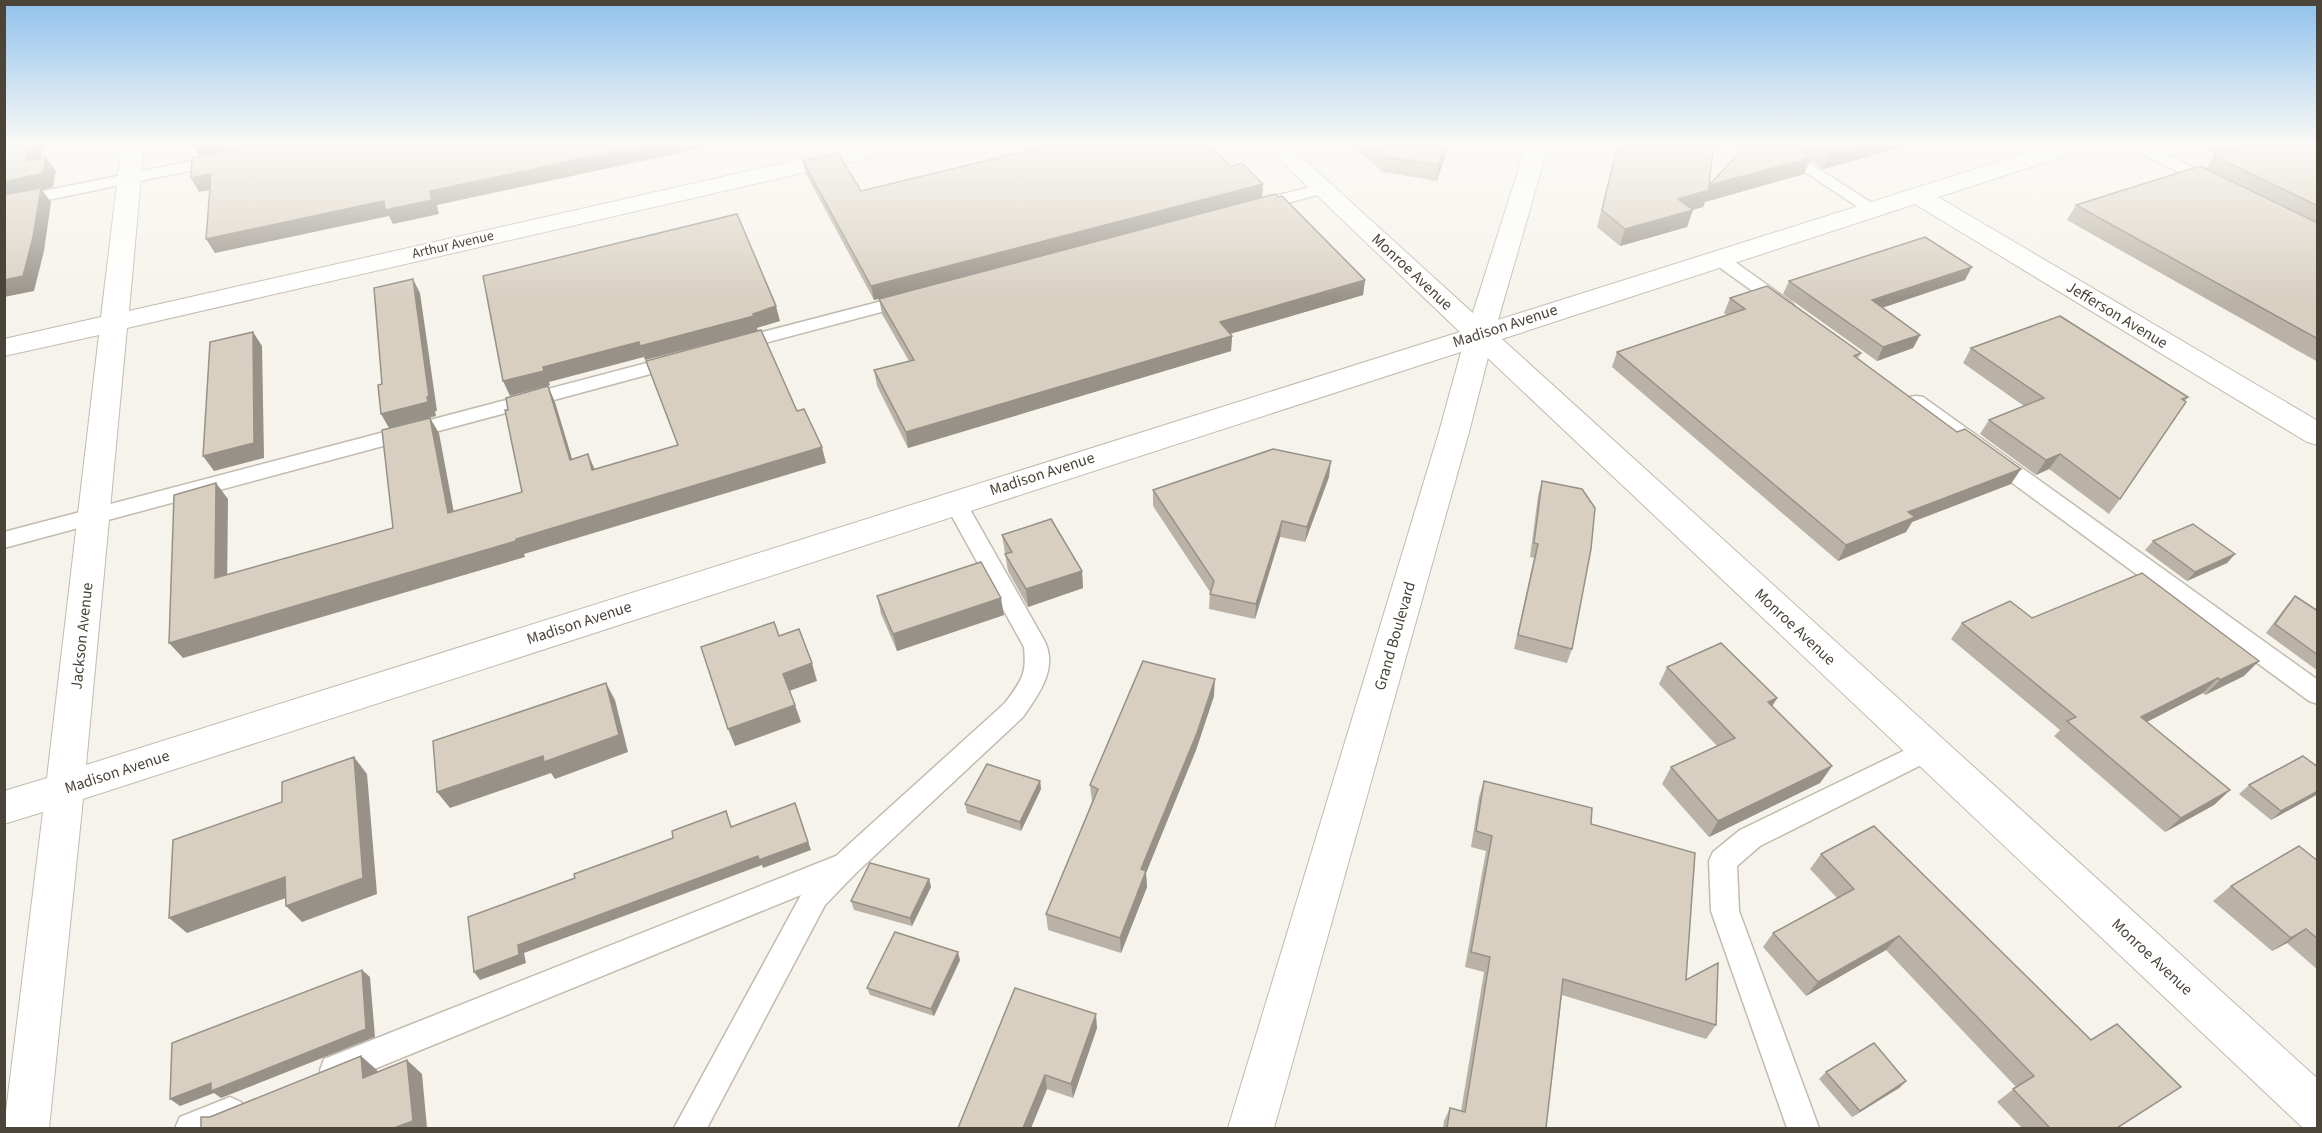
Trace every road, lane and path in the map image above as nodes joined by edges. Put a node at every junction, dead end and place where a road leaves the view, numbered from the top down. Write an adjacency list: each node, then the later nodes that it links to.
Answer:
1 (45, 196): 10 (lane)
2 (127, 196): 16 (street, Jackson Avenue)
3 (671, 196): 16 (street, Arthur Avenue)
4 (1297, 196): 12 (lane)
5 (1329, 196): 17 (street, Monroe Avenue)
6 (1522, 196): 17 (street, Grand Boulevard)
7 (1852, 196): 11 (lane)
8 (1914, 196): 11 (street, Madison Avenue)
9 (1918, 196): 22 (street, Jefferson Avenue)
10 (4, 204)
11 (1873, 209): 13 (street, Madison Avenue)
12 (1234, 213)
13 (1718, 258): 15 (lane); 17 (street, Madison Avenue)
14 (922, 296): 19 (lane)
15 (1797, 315)
16 (115, 323): 18 (street, Arthur Avenue); 24 (street, Jackson Avenue)
17 (1480, 334): 23 (street, Madison Avenue); 27 (street, Monroe Avenue); 37 (street, Grand Boulevard)
18 (4, 348)
19 (714, 351)
20 (690, 357): 24 (lane)
21 (1903, 392): 26 (lane)
22 (2318, 435)
23 (955, 502): 28 (street, Madison Avenue); 30 (lane)
24 (94, 516): 25 (lane); 28 (street, Jackson Avenue)
25 (4, 540)
26 (2318, 694)
27 (1928, 750): 33 (street, Monroe Avenue); 38 (lane)
28 (65, 789): 29 (street, Madison Avenue); 34 (street, Jackson Avenue)
29 (4, 808)
30 (846, 864): 31 (lane); 36 (lane)
31 (313, 1079)
32 (257, 1102): 35 (lane)
33 (2318, 1111)
34 (26, 1128)
35 (191, 1128)
36 (690, 1128)
37 (1251, 1128)
38 (1803, 1128)

